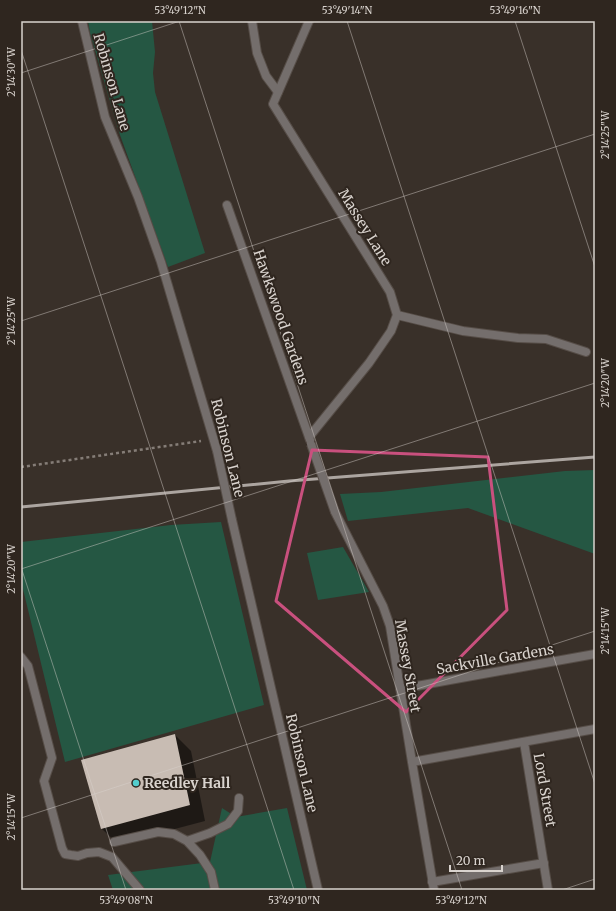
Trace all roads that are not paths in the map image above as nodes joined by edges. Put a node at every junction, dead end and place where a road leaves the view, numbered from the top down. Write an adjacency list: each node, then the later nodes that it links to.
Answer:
1 (82, 21): 22 (street, Robinson Lane, bridge)
2 (252, 21): 4 (street)
3 (309, 21): 4 (street, Massey Lane)
4 (278, 92): 6 (street, Massey Lane)
5 (227, 205): 8 (street, Hawkswood Gardens)
6 (397, 315): 7 (street); 8 (street)
7 (586, 352)
8 (310, 440): 11 (street, Massey Street, bridge)
9 (595, 654): 11 (street, Sackville Gardens)
10 (21, 657): 20 (street)
11 (400, 689): 14 (street, Massey Street)
12 (595, 729): 13 (street)
13 (524, 742): 14 (street); 18 (street, Lord Street)
14 (412, 762): 19 (street, Massey Street)
15 (239, 798): 16 (street)
16 (187, 841): 17 (street); 21 (street)
17 (114, 842)
18 (544, 863): 19 (street); 23 (street, Lord Street)
19 (433, 886)
20 (140, 890)
21 (215, 890)
22 (318, 890)
23 (548, 890)

